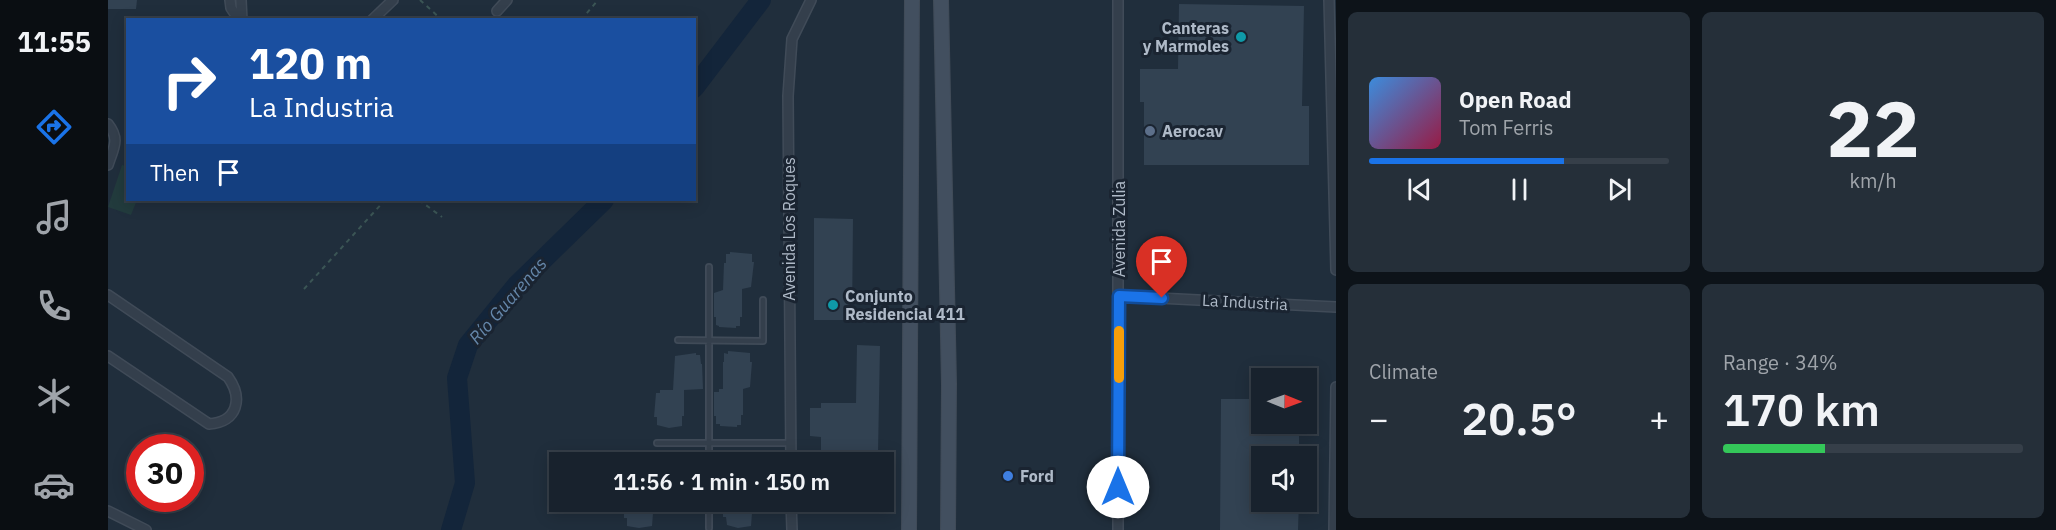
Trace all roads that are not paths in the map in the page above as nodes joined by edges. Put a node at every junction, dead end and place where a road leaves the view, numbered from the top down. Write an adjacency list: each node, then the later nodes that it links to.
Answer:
1 (230, 0): 11 (street)
2 (241, 0): 12 (street)
3 (393, 0): 13 (street)
4 (507, 0): 10 (street)
5 (811, 0): 27 (street, Avenida Los Roques)
6 (912, 0): 37 (main road)
7 (941, 0): 38 (main road)
8 (1118, 0): 19 (street, Avenida Zulia)
9 (1329, 0): 17 (street)
10 (497, 11)
11 (238, 18)
12 (240, 18)
13 (374, 18)
14 (108, 124): 15 (street)
15 (108, 165)
16 (709, 267): 23 (lane)
17 (1336, 270)
18 (108, 295): 24 (street)
19 (1119, 296): 21 (street, La Industria); 39 (street, Avenida Zulia)
20 (763, 300): 23 (lane)
21 (1336, 307)
22 (678, 340): 23 (lane)
23 (709, 341): 28 (lane)
24 (108, 356)
25 (1336, 387): 40 (street)
26 (657, 443): 28 (lane)
27 (791, 443): 28 (lane); 30 (street, Avenida Los Roques)
28 (709, 444): 29 (lane)
29 (709, 452)
30 (791, 452)
31 (108, 511): 35 (street)
32 (709, 512): 34 (lane)
33 (792, 512): 36 (street)
34 (709, 528)
35 (146, 530)
36 (792, 530)
37 (909, 530)
38 (948, 530)
39 (1118, 530)
40 (1334, 530)

